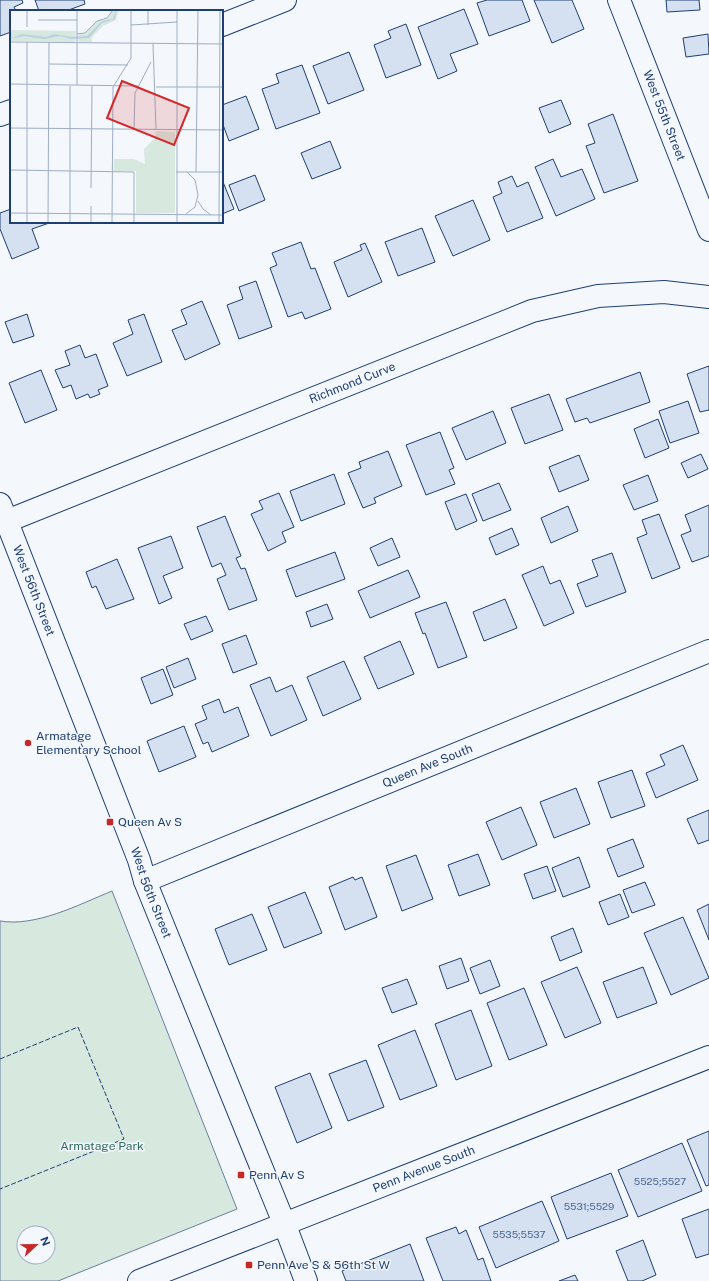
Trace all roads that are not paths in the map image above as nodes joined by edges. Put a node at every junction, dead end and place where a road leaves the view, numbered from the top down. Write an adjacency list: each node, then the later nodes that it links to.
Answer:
1 (285, 0): 3 (street)
2 (619, 0): 6 (street, West 55th Street)
3 (223, 25)
4 (10, 111): 5 (street)
5 (0, 115)
6 (709, 230)
7 (709, 297): 8 (street, Richmond Curve)
8 (3, 512): 10 (street, West 56th Street)
9 (709, 651): 10 (street, Queen Ave South)
10 (145, 881): 12 (street, West 56th Street)
11 (709, 1057): 12 (street, Penn Avenue South)
12 (284, 1224): 13 (street, Penn Avenue South); 14 (street, West 56th Street)
13 (139, 1281)
14 (306, 1281)

